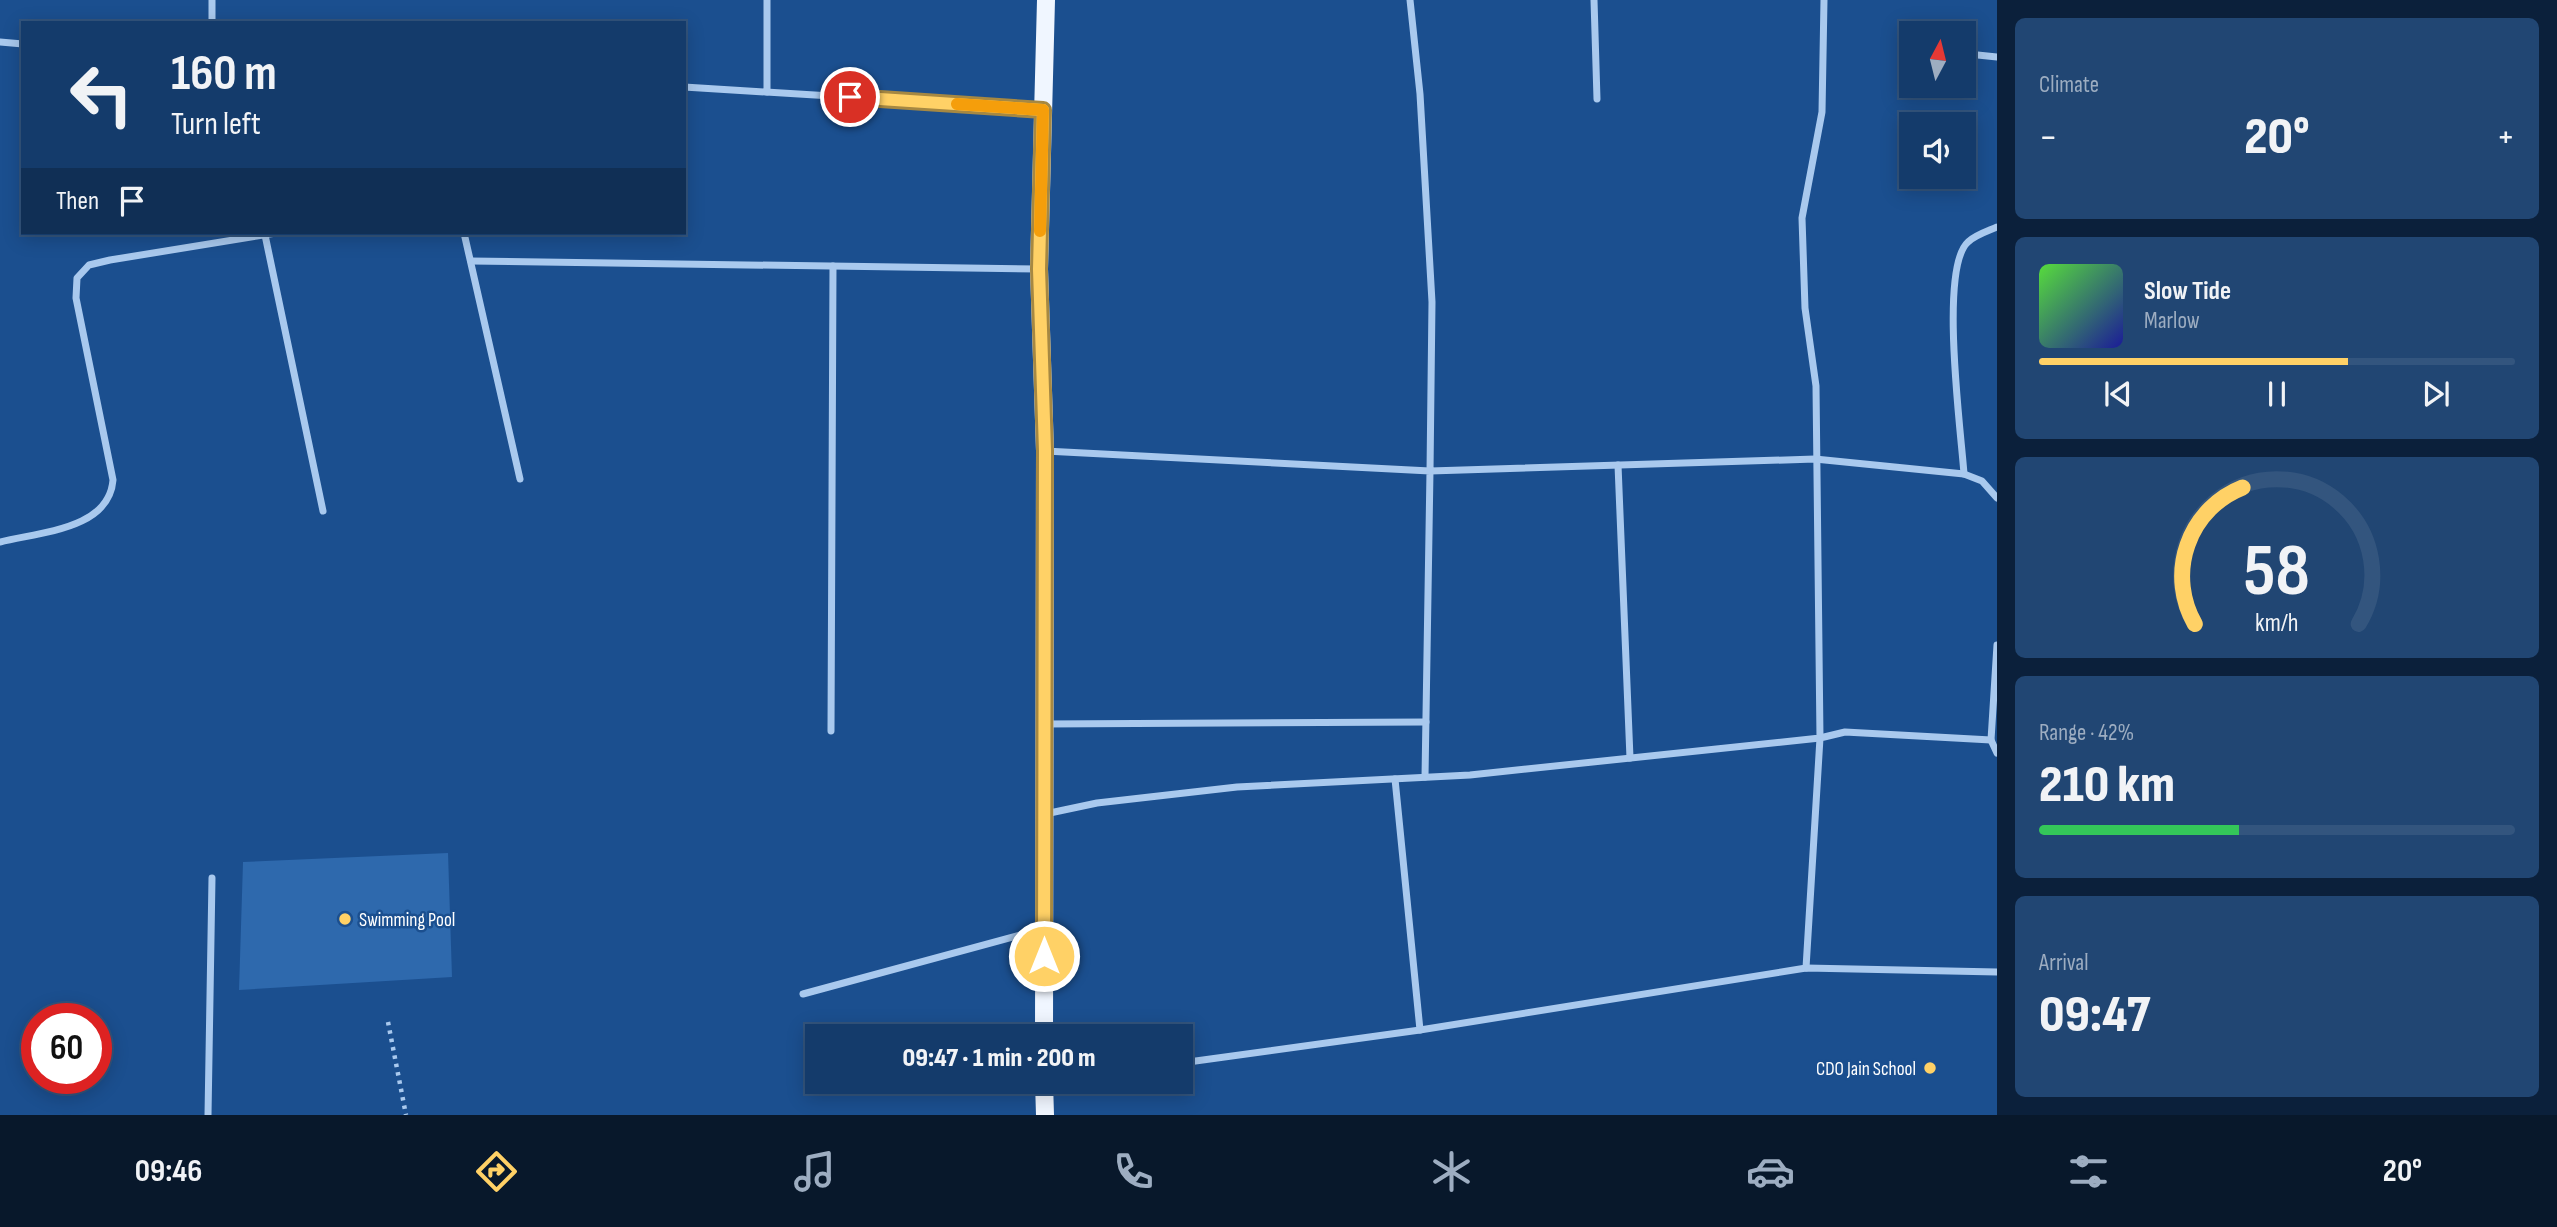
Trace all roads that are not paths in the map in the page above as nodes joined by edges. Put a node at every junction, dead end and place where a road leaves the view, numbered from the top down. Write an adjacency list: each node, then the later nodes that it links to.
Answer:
1 (212, 0): 7 (street)
2 (767, 0): 13 (street)
3 (1046, 0): 15 (main road)
4 (1410, 0): 28 (street)
5 (1594, 0): 14 (street)
6 (1824, 0): 26 (street)
7 (212, 21)
8 (0, 42): 9 (street)
9 (21, 44)
10 (1976, 55): 11 (street)
11 (1997, 57)
12 (686, 87): 13 (street)
13 (767, 92): 15 (street)
14 (1597, 99)
15 (1043, 110): 24 (main road)
16 (1997, 227): 29 (street)
17 (209, 235): 21 (street)
18 (259, 235): 21 (street)
19 (265, 235): 32 (street)
20 (464, 235): 22 (street)
21 (209, 244): 33 (street)
22 (471, 261): 23 (street); 30 (street)
23 (833, 266): 24 (street); 37 (street)
24 (1039, 269): 25 (main road)
25 (1045, 451): 28 (street); 36 (main road)
26 (1815, 459): 27 (street); 29 (street); 38 (street)
27 (1618, 465): 28 (street); 41 (street)
28 (1430, 471): 35 (street)
29 (1964, 474): 31 (street)
30 (520, 479)
31 (1997, 498)
32 (323, 511)
33 (0, 542)
34 (1997, 645): 39 (street)
35 (1426, 722): 36 (street); 42 (street)
36 (1045, 724): 44 (main road)
37 (831, 731)
38 (1820, 738): 39 (street); 41 (street); 47 (street)
39 (1991, 740): 40 (street)
40 (1997, 753)
41 (1630, 758): 42 (street)
42 (1425, 778): 43 (street)
43 (1395, 779): 44 (street); 51 (street)
44 (1045, 814): 46 (main road)
45 (212, 878): 54 (street)
46 (1044, 929): 49 (street); 50 (main road)
47 (1806, 968): 48 (street); 51 (street)
48 (1997, 972)
49 (803, 994)
50 (1044, 1024)
51 (1420, 1030): 52 (street)
52 (1193, 1061)
53 (1044, 1094): 55 (main road)
54 (208, 1115)
55 (1045, 1115)

